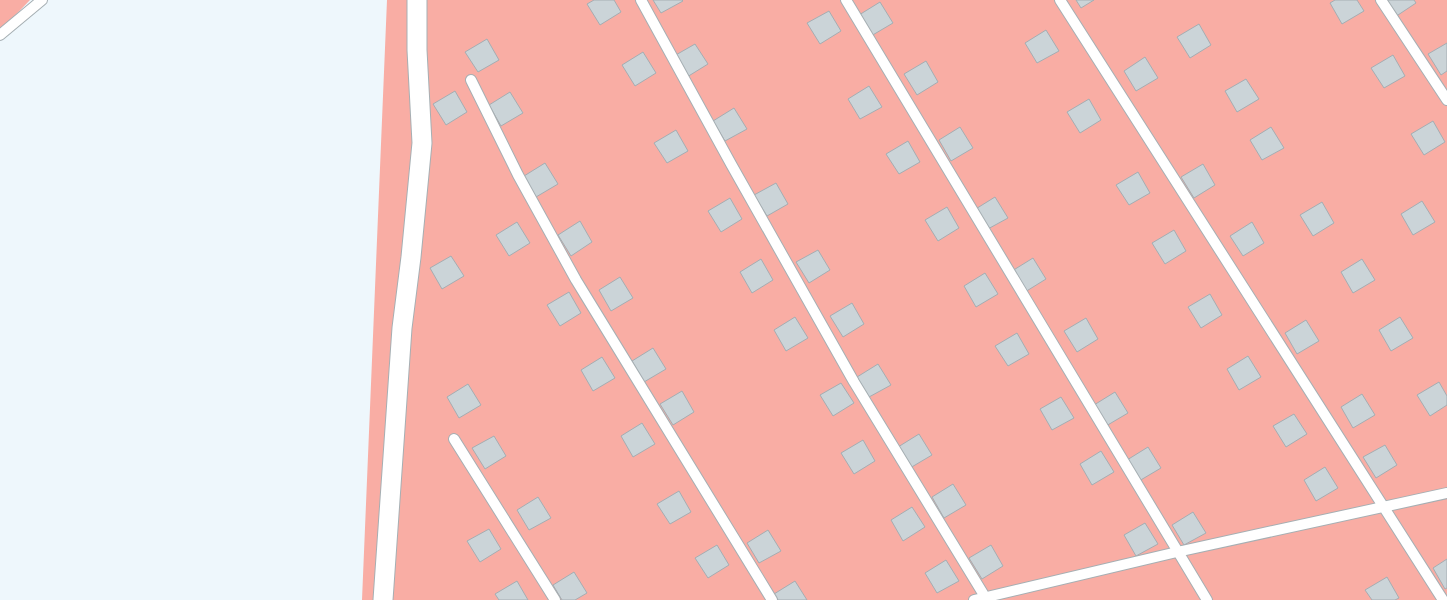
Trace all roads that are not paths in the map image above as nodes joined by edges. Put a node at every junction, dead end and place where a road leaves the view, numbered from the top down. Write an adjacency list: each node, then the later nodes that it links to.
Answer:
1 (42, 0): 7 (lane)
2 (417, 0): 15 (street)
3 (641, 0): 14 (lane)
4 (846, 0): 13 (lane)
5 (1060, 0): 12 (lane)
6 (1381, 0): 9 (lane)
7 (0, 35)
8 (471, 80): 17 (lane)
9 (1447, 100)
10 (454, 439): 16 (lane)
11 (1447, 493): 12 (lane)
12 (1384, 507): 13 (lane); 20 (lane)
13 (1177, 552): 14 (lane); 19 (lane)
14 (986, 599): 18 (lane)
15 (383, 600)
16 (555, 600)
17 (772, 600)
18 (974, 600)
19 (1207, 600)
20 (1443, 600)

